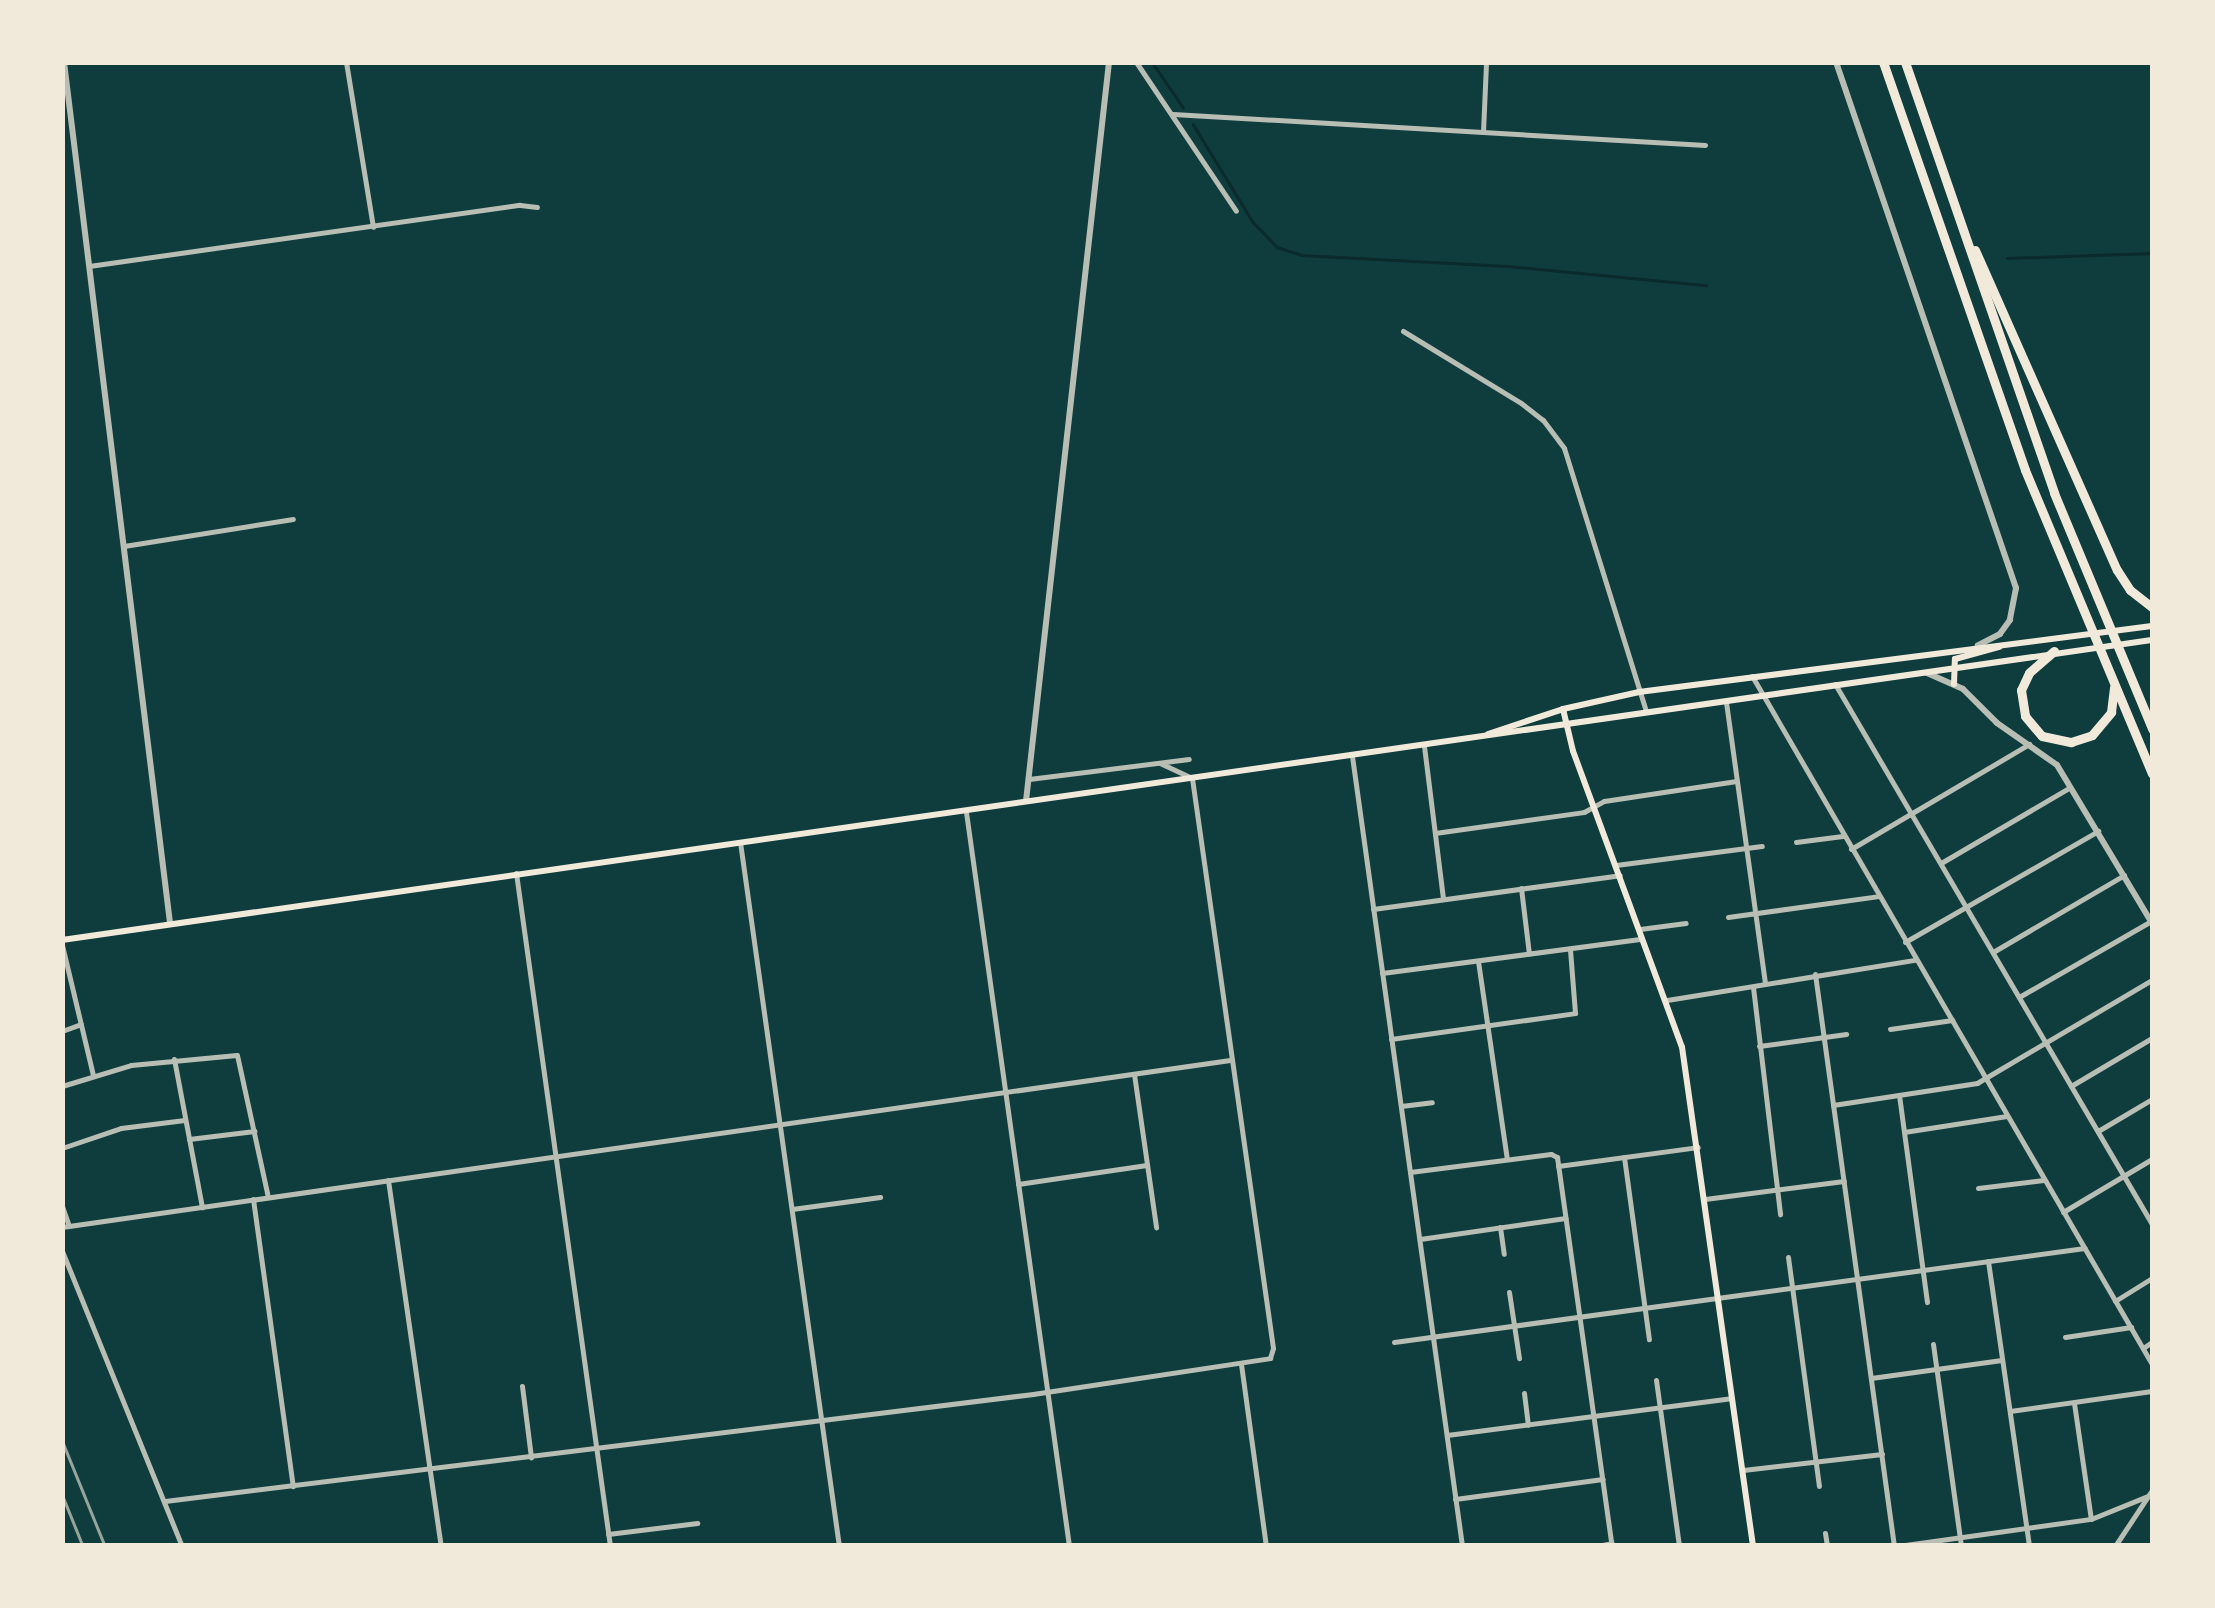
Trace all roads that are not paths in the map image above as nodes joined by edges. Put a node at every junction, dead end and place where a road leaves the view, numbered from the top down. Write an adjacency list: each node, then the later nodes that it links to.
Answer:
1 (64, 62): 16 (street)
2 (346, 62): 15 (street)
3 (1109, 62): 49 (street)
4 (1136, 62): 9 (street)
5 (1486, 62): 10 (street)
6 (1836, 62): 24 (street)
7 (1884, 62): 31 (highway)
8 (1905, 62): 13 (highway)
9 (1173, 114): 10 (street); 14 (street)
10 (1483, 132): 11 (street)
11 (1704, 144)
12 (537, 207): 15 (street)
13 (1955, 208): 20 (highway); 40 (highway)
14 (1236, 210)
15 (373, 227): 16 (street)
16 (89, 266): 19 (street)
17 (1403, 330): 34 (street)
18 (293, 520): 19 (street)
19 (124, 546): 78 (street)
20 (2152, 607)
21 (2152, 626): 23 (main road)
22 (2152, 640): 25 (main road)
23 (2009, 642): 24 (main road); 27 (main road)
24 (1978, 645): 26 (main road)
25 (2054, 652): 27 (main road); 31 (highway)
26 (1893, 656): 29 (main road); 30 (main road)
27 (1952, 667): 28 (main road); 33 (main road)
28 (1921, 672): 29 (main road); 33 (street)
29 (1896, 675): 32 (main road)
30 (1752, 676): 34 (main road); 35 (street)
31 (2113, 680): 47 (highway)
32 (1836, 684): 35 (main road); 55 (street)
33 (1954, 684): 42 (street)
34 (1639, 692): 37 (main road); 38 (street)
35 (1762, 694): 36 (main road); 58 (street)
36 (1725, 699): 38 (main road); 50 (street)
37 (1563, 709): 39 (main road); 41 (main road)
38 (1646, 711): 39 (main road)
39 (1567, 727): 41 (main road); 53 (main road)
40 (2152, 729)
41 (1472, 739): 43 (main road)
42 (2029, 744): 51 (street); 55 (street)
43 (1424, 746): 44 (main road); 57 (street)
44 (1352, 756): 48 (main road); 73 (street)
45 (1189, 758): 46 (street)
46 (1160, 763): 48 (street); 49 (street)
47 (2152, 773)
48 (1192, 778): 52 (main road); 108 (street)
49 (1029, 779): 52 (street)
50 (1736, 781): 53 (street); 62 (street)
51 (2072, 786): 56 (street); 64 (street)
52 (1026, 801): 54 (main road)
53 (1594, 807): 57 (street); 65 (main road)
54 (966, 812): 59 (main road); 114 (street)
55 (1912, 813): 63 (street); 64 (street)
56 (2098, 830): 68 (street); 72 (street)
57 (1435, 833): 71 (street)
58 (1844, 836): 60 (street); 63 (street)
59 (740, 842): 66 (main road); 122 (street)
60 (1796, 842)
61 (1762, 846): 62 (street)
62 (1744, 848): 65 (street); 74 (street)
63 (1851, 848): 70 (street)
64 (1940, 863): 72 (street)
65 (1616, 865): 67 (main road)
66 (516, 873): 78 (main road); 129 (street)
67 (1620, 875): 69 (street); 79 (main road)
68 (2124, 875): 77 (street); 84 (street)
69 (1521, 888): 71 (street); 86 (street)
70 (1879, 896): 74 (street); 82 (street)
71 (1443, 899): 73 (street)
72 (1966, 906): 82 (street); 84 (street)
73 (1373, 909): 89 (street)
74 (1754, 914): 75 (street); 92 (street)
75 (1728, 917)
76 (1686, 922): 79 (street)
77 (2152, 922): 94 (street)
78 (170, 923): 81 (main road)
79 (1640, 929): 80 (main road)
80 (1644, 939): 83 (street); 95 (main road)
81 (62, 942): 85 (street)
82 (1906, 942): 88 (street)
83 (1570, 949): 86 (street); 98 (street)
84 (1993, 952): 94 (street)
85 (64, 953): 97 (street)
86 (1529, 954): 87 (street)
87 (1478, 960): 89 (street); 98 (street)
88 (1916, 960): 90 (street); 96 (street)
89 (1382, 973): 104 (street)
90 (1815, 974): 92 (street); 102 (street)
91 (2152, 980): 105 (street)
92 (1765, 982): 93 (street)
93 (1753, 987): 95 (street); 106 (street)
94 (2019, 997): 105 (street)
95 (1667, 1000): 127 (main road)
96 (1952, 1020): 99 (street); 111 (street)
97 (81, 1024): 100 (street); 110 (street)
98 (1488, 1026): 104 (street); 132 (street)
99 (1890, 1029)
100 (62, 1031)
101 (1846, 1034): 102 (street)
102 (1824, 1037): 106 (street); 118 (street)
103 (2152, 1038): 113 (street)
104 (1392, 1040): 119 (street)
105 (2046, 1042): 111 (street); 113 (street)
106 (1760, 1046): 142 (street)
107 (174, 1059): 110 (street); 121 (street); 123 (street)
108 (1230, 1060): 109 (street); 184 (street)
109 (1134, 1074): 114 (street); 133 (street)
110 (93, 1075): 112 (street)
111 (1986, 1078): 115 (street); 120 (street)
112 (62, 1086)
113 (2071, 1086): 125 (street)
114 (1005, 1092): 122 (street); 140 (street)
115 (1899, 1095): 118 (street); 124 (street)
116 (2152, 1099): 125 (street)
117 (1432, 1102): 119 (street)
118 (1833, 1105): 139 (street)
119 (1401, 1106): 135 (street)
120 (2008, 1116): 124 (street); 138 (street)
121 (185, 1120): 126 (street); 128 (street)
122 (780, 1124): 129 (street); 149 (street)
123 (255, 1131): 126 (street); 143 (street)
124 (1904, 1132): 163 (street)
125 (2098, 1132): 136 (street)
126 (189, 1140): 148 (street)
127 (1698, 1147): 130 (street); 146 (main road)
128 (62, 1148)
129 (555, 1156): 137 (street); 201 (street)
130 (1624, 1157): 134 (street); 171 (street)
131 (2152, 1159): 136 (street)
132 (1507, 1160): 134 (street); 135 (street)
133 (1148, 1165): 140 (street); 155 (street)
134 (1558, 1166): 152 (street)
135 (1410, 1172): 157 (street)
136 (2124, 1176): 150 (street); 153 (street)
137 (388, 1180): 143 (street); 205 (street)
138 (2044, 1180): 141 (street); 150 (street)
139 (1844, 1181): 142 (street); 165 (street)
140 (1018, 1184): 191 (street)
141 (1978, 1188)
142 (1777, 1190): 146 (street); 151 (street)
143 (268, 1197): 145 (street)
144 (880, 1197): 149 (street)
145 (254, 1199): 148 (street); 208 (street)
146 (1705, 1199): 168 (main road)
147 (62, 1206): 154 (street)
148 (202, 1206): 154 (street)
149 (792, 1209): 198 (street)
150 (2064, 1212): 158 (street)
151 (1780, 1214)
152 (1566, 1218): 156 (street); 172 (street)
153 (2152, 1222)
154 (66, 1226)
155 (1156, 1226)
156 (1500, 1227): 157 (street); 160 (street)
157 (1420, 1239): 175 (street)
158 (2084, 1248): 162 (street); 169 (street)
159 (62, 1251): 212 (street)
160 (1504, 1254)
161 (1788, 1257): 166 (street)
162 (1988, 1262): 163 (street); 183 (street)
163 (1923, 1270): 165 (street); 170 (street)
164 (2152, 1278): 169 (street)
165 (1857, 1279): 166 (street); 187 (street)
166 (1792, 1288): 168 (street); 204 (street)
167 (1510, 1292): 173 (street)
168 (1719, 1298): 171 (street); 193 (main road)
169 (2116, 1301): 174 (street)
170 (1927, 1302)
171 (1645, 1308): 172 (street); 177 (street)
172 (1580, 1317): 173 (street); 197 (street)
173 (1514, 1326): 175 (street); 182 (street)
174 (2131, 1327): 176 (street); 181 (street)
175 (1433, 1337): 178 (street); 200 (street)
176 (2066, 1337)
177 (1650, 1339)
178 (1394, 1342)
179 (2152, 1342): 181 (street)
180 (1933, 1344): 186 (street)
181 (2143, 1348): 185 (street)
182 (1518, 1358)
183 (2002, 1360): 186 (street); 196 (street)
184 (1240, 1364): 191 (street); 225 (street)
185 (2152, 1364)
186 (1936, 1369): 187 (street); 218 (street)
187 (1871, 1378): 202 (street)
188 (1656, 1380): 195 (street)
189 (522, 1386): 203 (street)
190 (2152, 1391): 194 (street)
191 (1047, 1392): 198 (street); 224 (street)
192 (1524, 1393): 199 (street)
193 (1733, 1397): 195 (street); 206 (main road)
194 (2074, 1402): 196 (street); 213 (street)
195 (1660, 1407): 197 (street); 228 (street)
196 (2010, 1412): 215 (street)
197 (1594, 1416): 199 (street); 207 (street)
198 (822, 1420): 201 (street); 223 (street)
199 (1528, 1424): 200 (street)
200 (1447, 1436): 211 (street)
201 (596, 1449): 203 (street); 217 (street)
202 (1882, 1454): 204 (street); 231 (street)
203 (531, 1457): 205 (street)
204 (1816, 1462): 206 (street); 209 (street)
205 (430, 1469): 208 (street); 221 (street)
206 (1743, 1470): 229 (main road)
207 (1603, 1479): 211 (street); 219 (street)
208 (293, 1486): 212 (street)
209 (1819, 1486)
210 (2150, 1493): 213 (street); 234 (street)
211 (1455, 1500): 226 (street)
212 (164, 1502): 220 (street)
213 (2090, 1518): 215 (street)
214 (696, 1523): 217 (street)
215 (2026, 1528): 218 (street); 233 (street)
216 (1826, 1533): 230 (street)
217 (608, 1534): 222 (street)
218 (1960, 1537): 231 (street); 232 (street)
219 (1612, 1544): 227 (street)
220 (182, 1546)
221 (440, 1546)
222 (610, 1546)
223 (839, 1546)
224 (1069, 1546)
225 (1266, 1546)
226 (1462, 1546)
227 (1597, 1546)
228 (1679, 1546)
229 (1753, 1546)
230 (1827, 1546)
231 (1896, 1546)
232 (1961, 1546)
233 (2029, 1546)
234 (2115, 1546)

